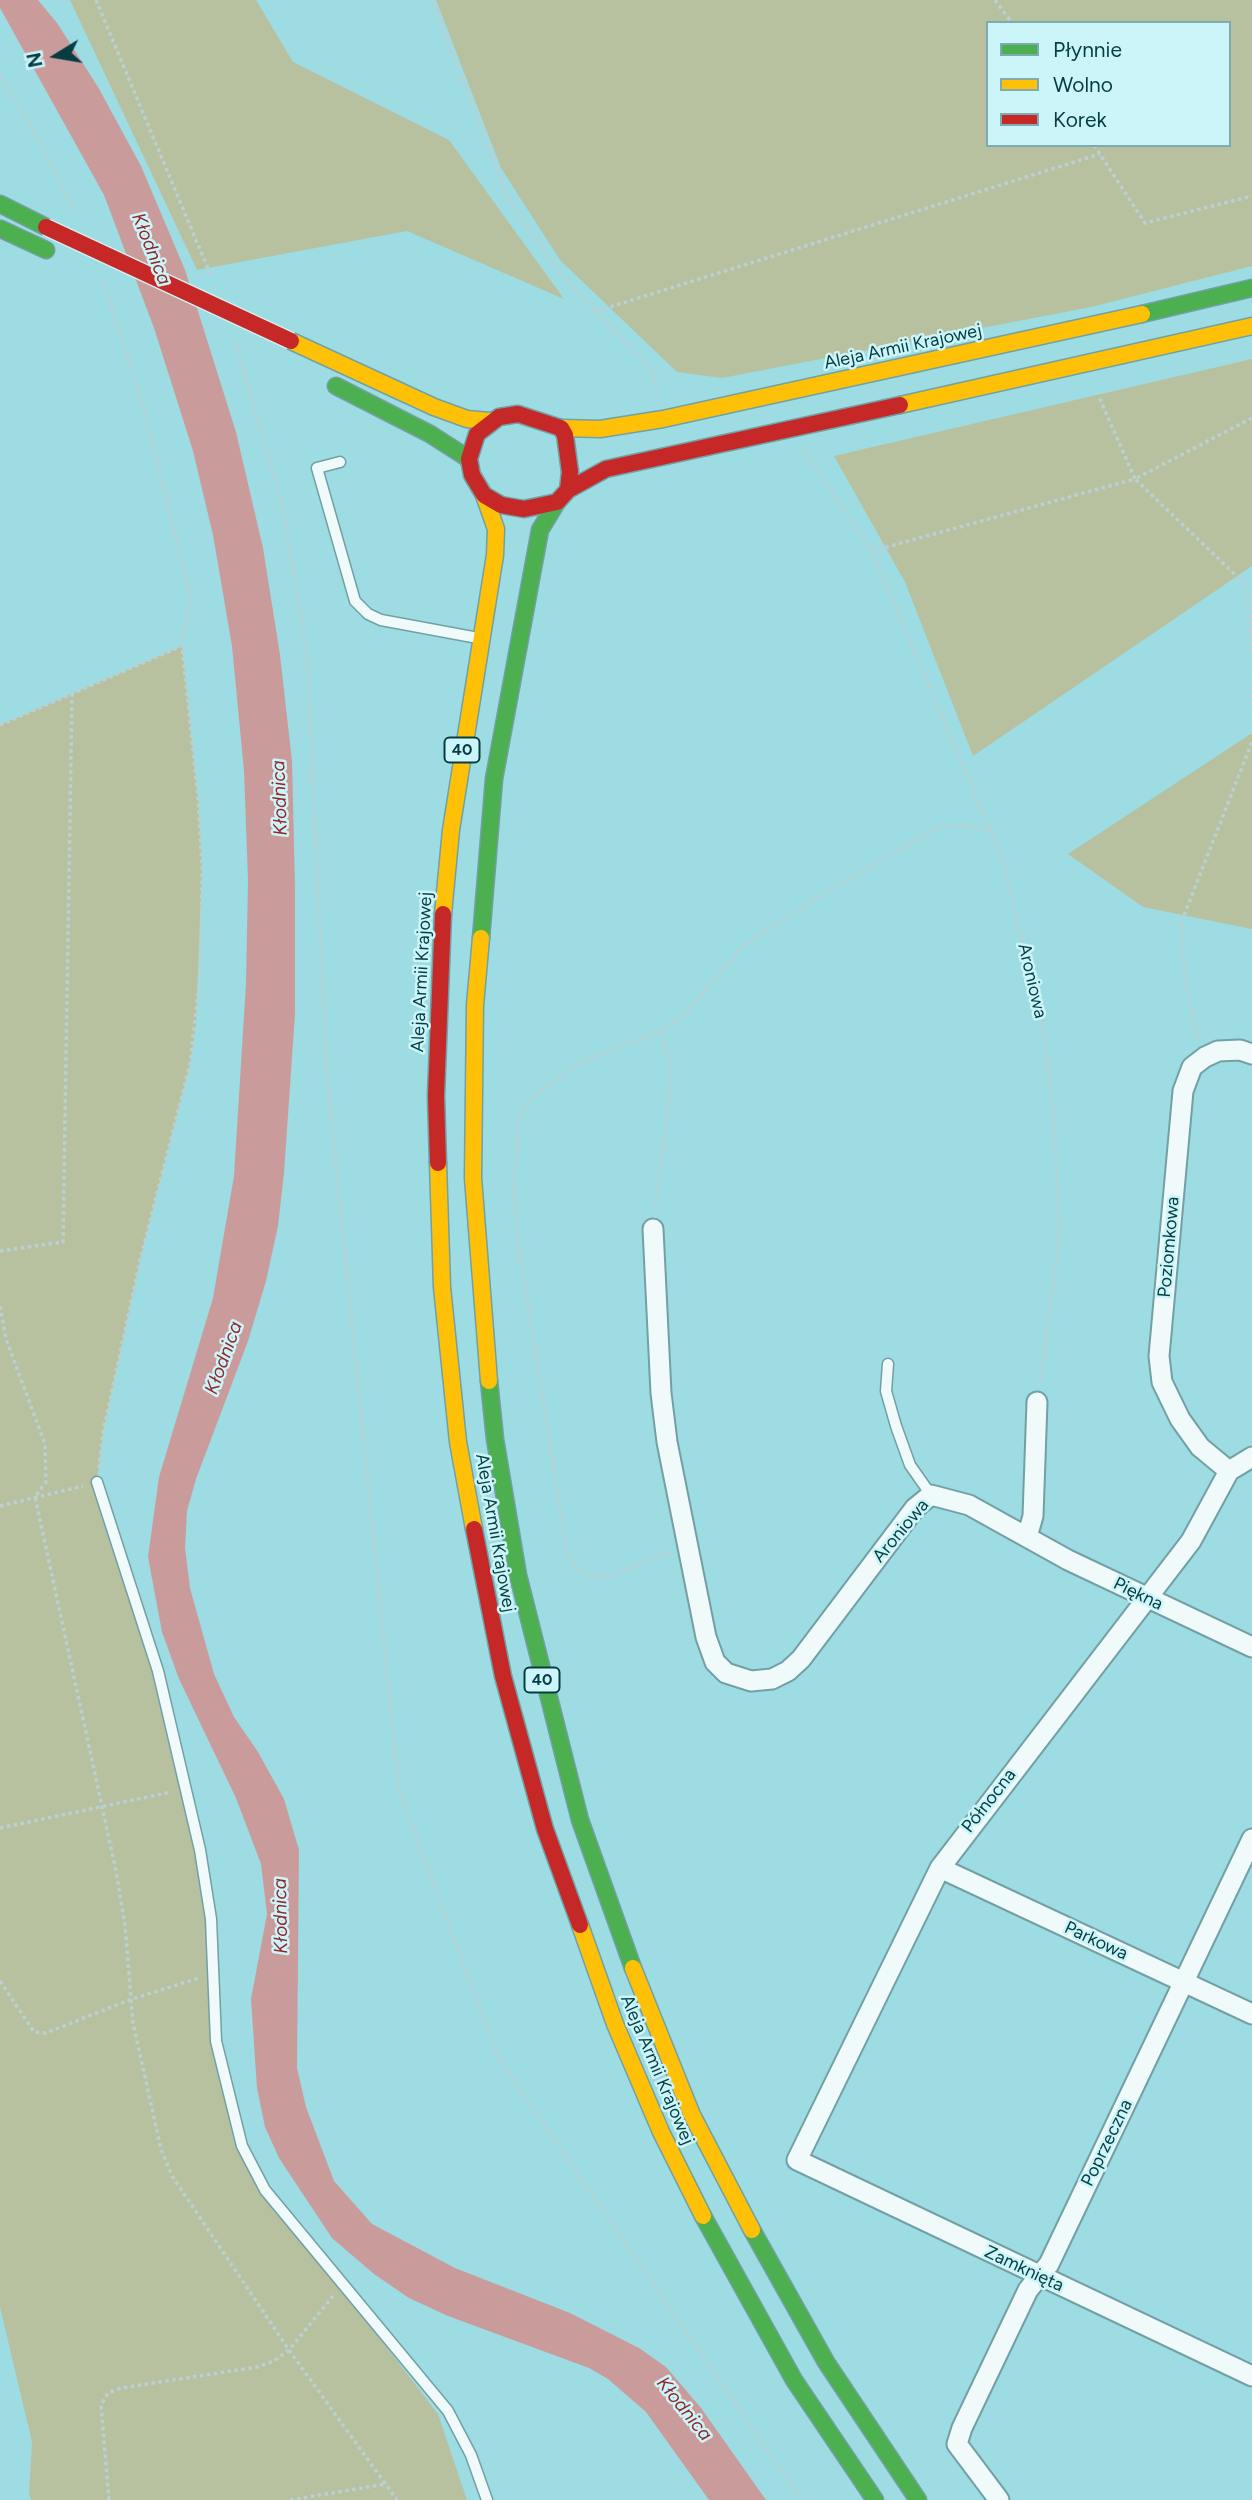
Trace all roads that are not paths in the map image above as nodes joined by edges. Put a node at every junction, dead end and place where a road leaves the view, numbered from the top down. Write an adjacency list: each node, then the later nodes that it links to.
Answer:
1 (0, 205): 7 (main road, bridge)
2 (0, 228): 3 (main road)
3 (52, 253)
4 (1252, 288): 8 (main road, Aleja Armii Krajowej)
5 (1252, 326): 12 (main road)
6 (319, 378): 9 (main road)
7 (490, 421): 8 (main road); 9 (main road)
8 (561, 428): 12 (main road, 40)
9 (469, 459): 11 (main road, 40)
10 (340, 462): 13 (lane)
11 (484, 495): 12 (main road); 13 (main road, Aleja Armii Krajowej / 40)
12 (563, 496): 34 (main road, Aleja Armii Krajowej / 40)
13 (482, 639): 33 (main road, Aleja Armii Krajowej / 40)
14 (1252, 1054): 19 (street, Poziomkowa)
15 (653, 1228): 21 (street, Aroniowa)
16 (888, 1364): 21 (lane)
17 (1037, 1402): 22 (street)
18 (1252, 1457): 19 (street)
19 (1229, 1471): 23 (street, Północna)
20 (97, 1482): 32 (lane)
21 (931, 1495): 22 (street, Aroniowa)
22 (1027, 1536): 23 (street, Piękna)
23 (1146, 1598): 24 (street, Piękna); 26 (street, Północna)
24 (1252, 1647)
25 (1252, 1839): 27 (street, Poprzeczna)
26 (940, 1868): 27 (street, Parkowa); 29 (street, Północna)
27 (1184, 1982): 28 (street, Parkowa); 30 (street, Poprzeczna)
28 (1252, 2014)
29 (797, 2160): 30 (street, Zamknięta)
30 (1039, 2276): 31 (street, Zamknięta); 35 (street, Poprzeczna)
31 (1252, 2376)
32 (488, 2500)
33 (875, 2500)
34 (918, 2500)
35 (999, 2500)

